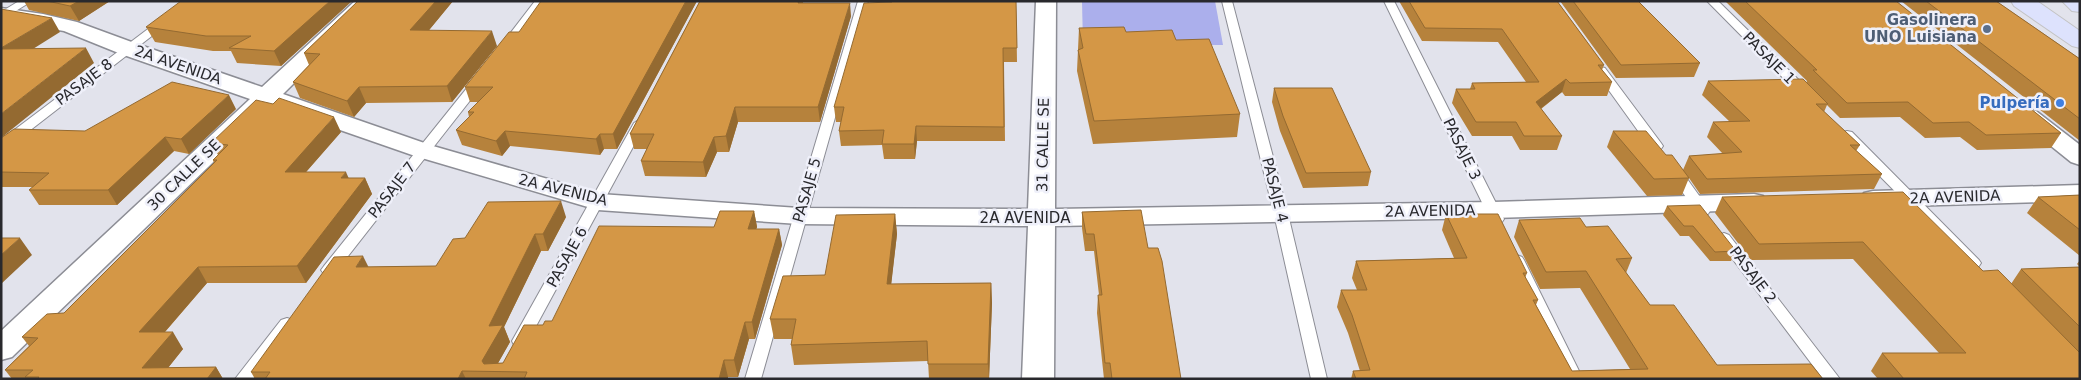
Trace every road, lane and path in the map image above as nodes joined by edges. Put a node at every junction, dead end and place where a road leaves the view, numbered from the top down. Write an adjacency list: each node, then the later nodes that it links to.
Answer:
1 (192, 1): 14 (lane, PASAJE 8)
2 (367, 1): 18 (street, 30 CALLE SE)
3 (541, 1): 15 (lane)
4 (863, 1): 32 (lane, PASAJE 5)
5 (1046, 1): 34 (street, 31 CALLE SE)
6 (1227, 1): 31 (lane, PASAJE 4)
7 (1389, 1): 35 (lane, PASAJE 3)
8 (1712, 1): 19 (lane, PASAJE 1)
9 (2022, 1): 13 (main road)
10 (2073, 1): 11 (main road)
11 (2080, 6)
12 (9, 12): 14 (street, 2A AVENIDA)
13 (2080, 41)
14 (128, 49): 18 (street, 2A AVENIDA); 23 (lane, PASAJE 8)
15 (500, 54)
16 (1596, 64): 33 (lane, PASAJE 2)
17 (488, 69): 24 (lane, PASAJE 7)
18 (267, 96): 24 (street, 2A AVENIDA); 40 (street, 30 CALLE SE)
19 (1811, 100)
20 (2010, 101): 25 (street)
21 (644, 115): 29 (lane, PASAJE 6)
22 (1840, 128): 27 (lane)
23 (1, 146)
24 (424, 151): 29 (street, 2A AVENIDA); 38 (lane, PASAJE 7)
25 (2080, 157)
26 (2080, 193): 27 (street, 2A AVENIDA)
27 (1910, 198): 28 (street, 2A AVENIDA); 37 (lane)
28 (1853, 200)
29 (598, 202): 32 (street, 2A AVENIDA); 41 (lane, PASAJE 6)
30 (1775, 202): 33 (street, 2A AVENIDA)
31 (1281, 214): 34 (street, 2A AVENIDA); 35 (street, 2A AVENIDA); 45 (lane, PASAJE 4)
32 (799, 216): 34 (street, 2A AVENIDA); 43 (lane, PASAJE 5)
33 (1708, 216): 35 (street, 2A AVENIDA); 47 (lane, PASAJE 2)
34 (1042, 218): 44 (street, 31 CALLE SE)
35 (1497, 219)
36 (1510, 246): 46 (lane)
37 (1985, 274)
38 (321, 280)
39 (297, 310): 42 (lane)
40 (1, 349)
41 (513, 354)
42 (243, 379)
43 (753, 379)
44 (1038, 379)
45 (1319, 379)
46 (1575, 379)
47 (1832, 379)

